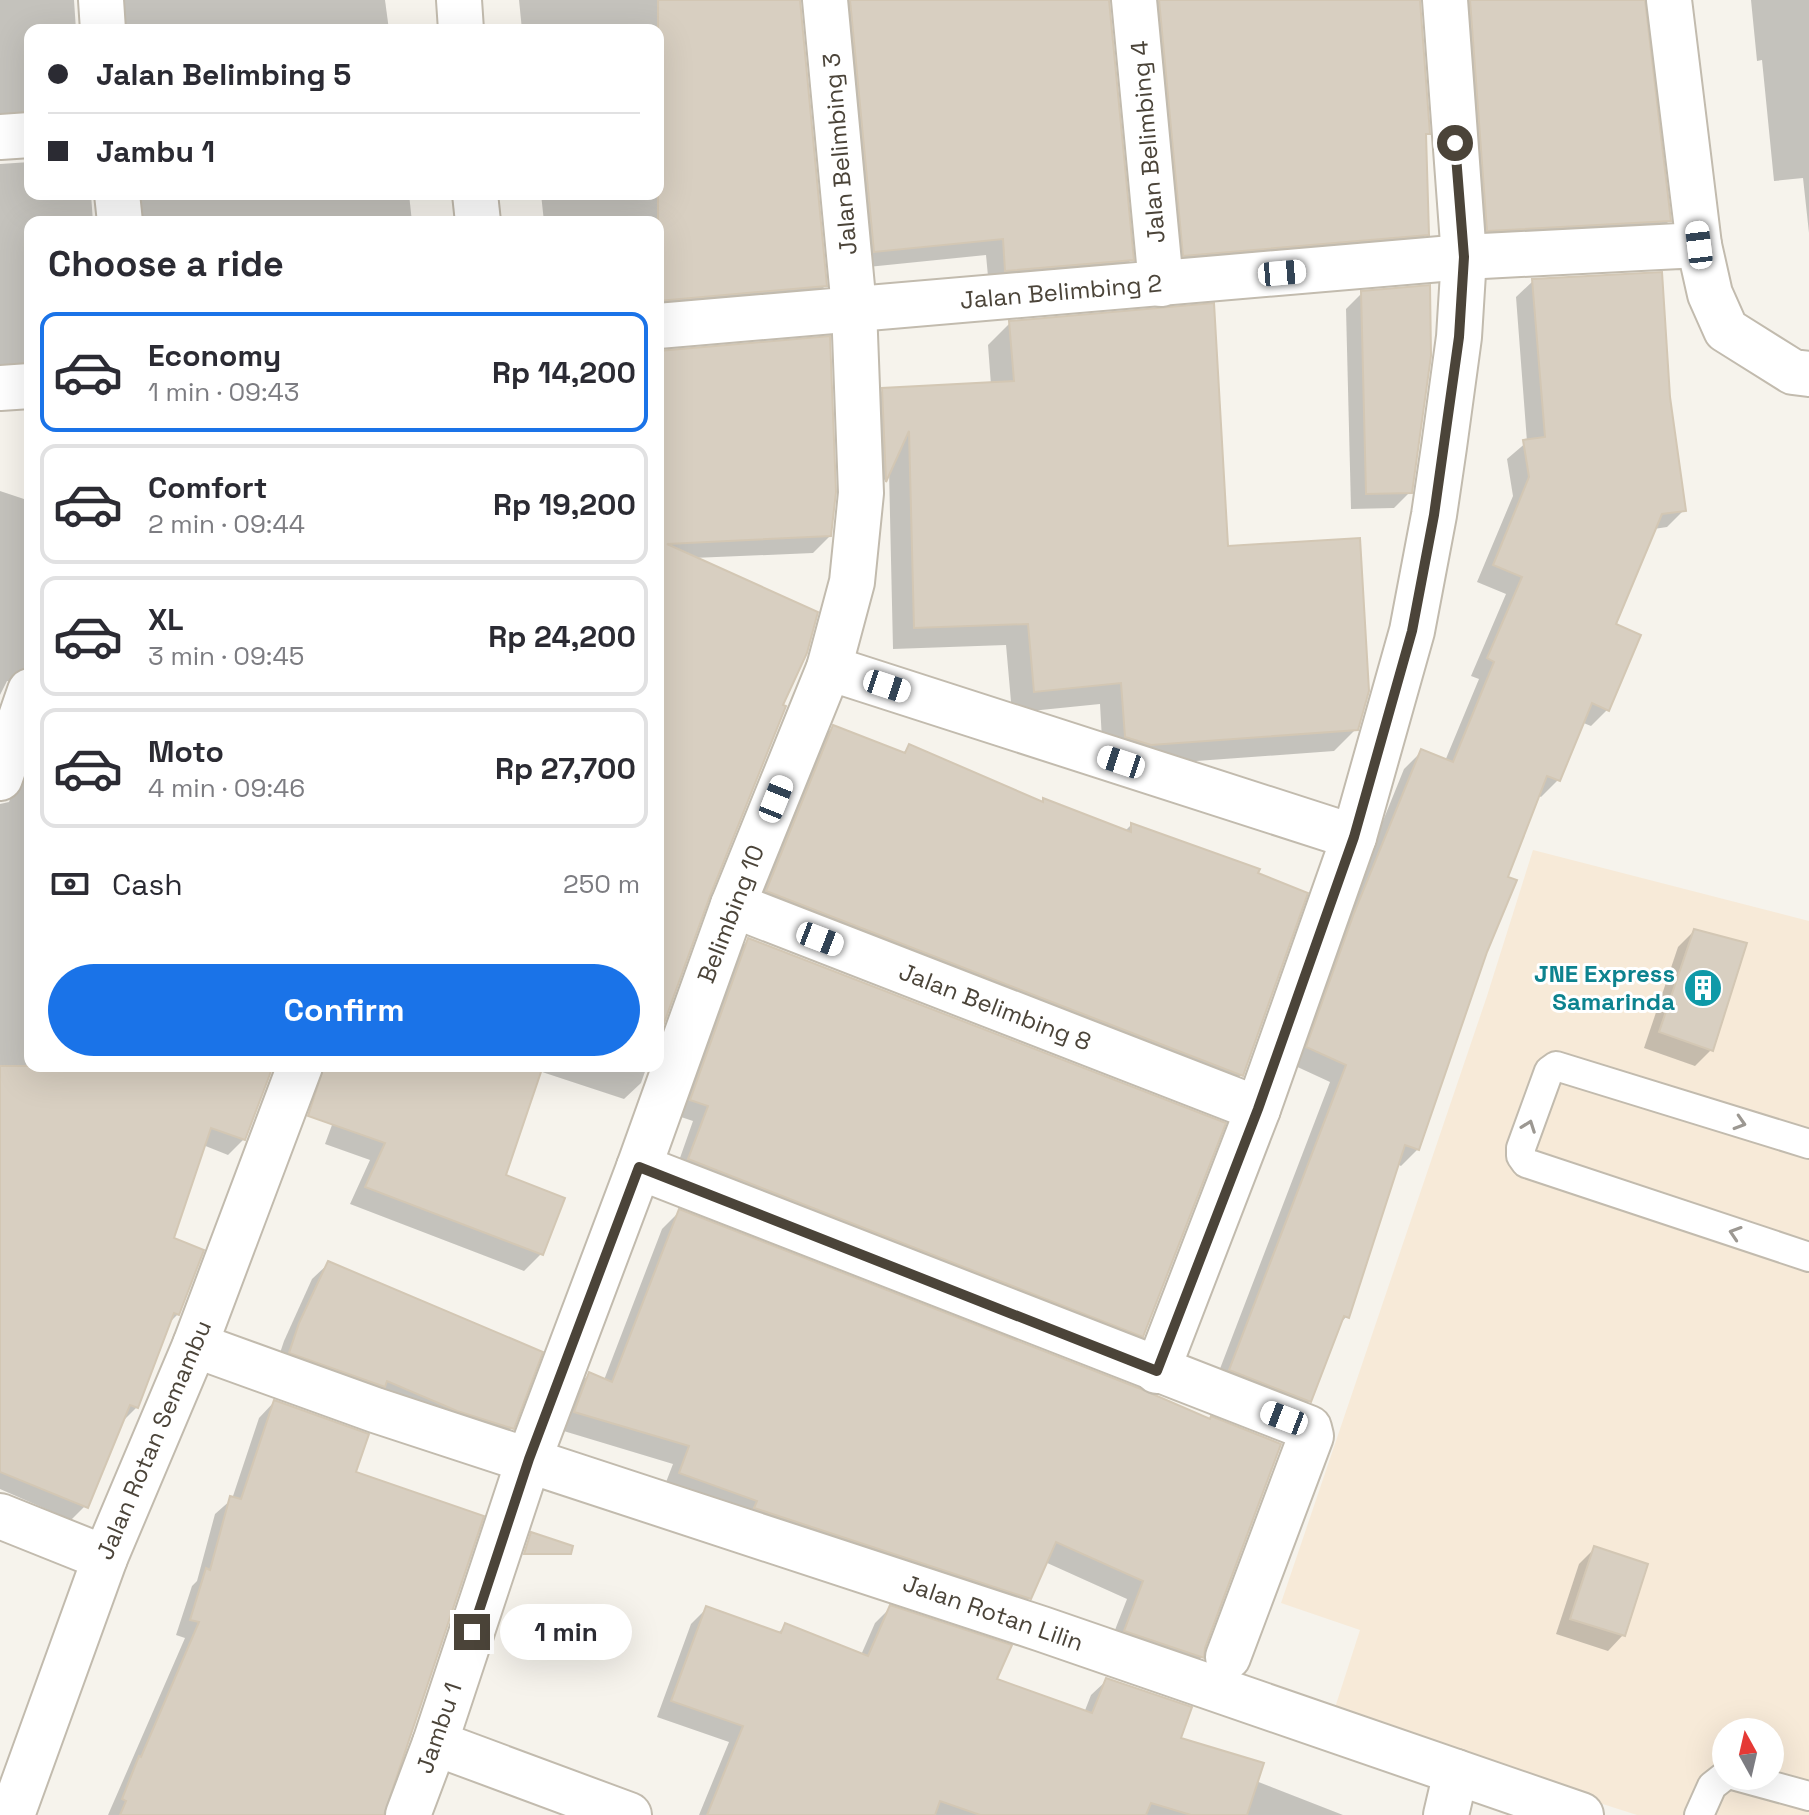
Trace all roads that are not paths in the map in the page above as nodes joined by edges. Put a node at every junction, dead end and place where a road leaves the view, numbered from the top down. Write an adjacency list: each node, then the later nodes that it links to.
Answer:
1 (101, 0): 7 (street)
2 (459, 0): 8 (street)
3 (825, 0): 14 (street, Jalan Belimbing 3)
4 (1134, 0): 13 (street, Jalan Belimbing 4)
5 (1445, 0): 12 (street)
6 (1669, 0): 11 (street)
7 (103, 24)
8 (461, 24)
9 (24, 135): 10 (street)
10 (0, 137)
11 (1699, 245): 12 (street, Jalan Belimbing 2); 16 (street)
12 (1464, 257): 13 (street, Jalan Belimbing 2); 22 (street)
13 (1161, 284): 14 (street, Jalan Belimbing 2)
14 (854, 308): 15 (street, Jalan Belimbing 2); 19 (street, Belimbing 10)
15 (664, 325)
16 (1809, 374)
17 (24, 386): 18 (street)
18 (0, 388)
19 (829, 668): 22 (street); 23 (street, Belimbing 10)
20 (24, 708): 21 (street)
21 (0, 778)
22 (1354, 837): 25 (street)
23 (733, 905): 25 (street, Jalan Belimbing 8); 27 (street, Belimbing 10)
24 (298, 1072): 29 (street, Jalan Rotan Semambu)
25 (1258, 1109): 30 (street)
26 (1809, 1144): 28 (lane, one-way to 26)
27 (639, 1167): 30 (street); 31 (street, Belimbing 10)
28 (1809, 1257)
29 (195, 1345): 31 (street, Jalan Rotan Lilin); 33 (street, Jalan Rotan Semambu)
30 (1157, 1371): 34 (street)
31 (529, 1459): 35 (street, Jambu 1); 36 (street, Jalan Rotan Lilin)
32 (0, 1516): 33 (street)
33 (105, 1558): 40 (street, Jalan Rotan Semambu)
34 (1228, 1657)
35 (435, 1743): 41 (street, Jambu 1); 42 (street)
36 (1456, 1772): 43 (street); 44 (street, Jalan Rotan Lilin)
37 (1712, 1786): 45 (lane)
38 (1784, 1789): 39 (lane)
39 (1809, 1796)
40 (12, 1815)
41 (408, 1815)
42 (629, 1815)
43 (1446, 1815)
44 (1581, 1815)
45 (1699, 1815)

